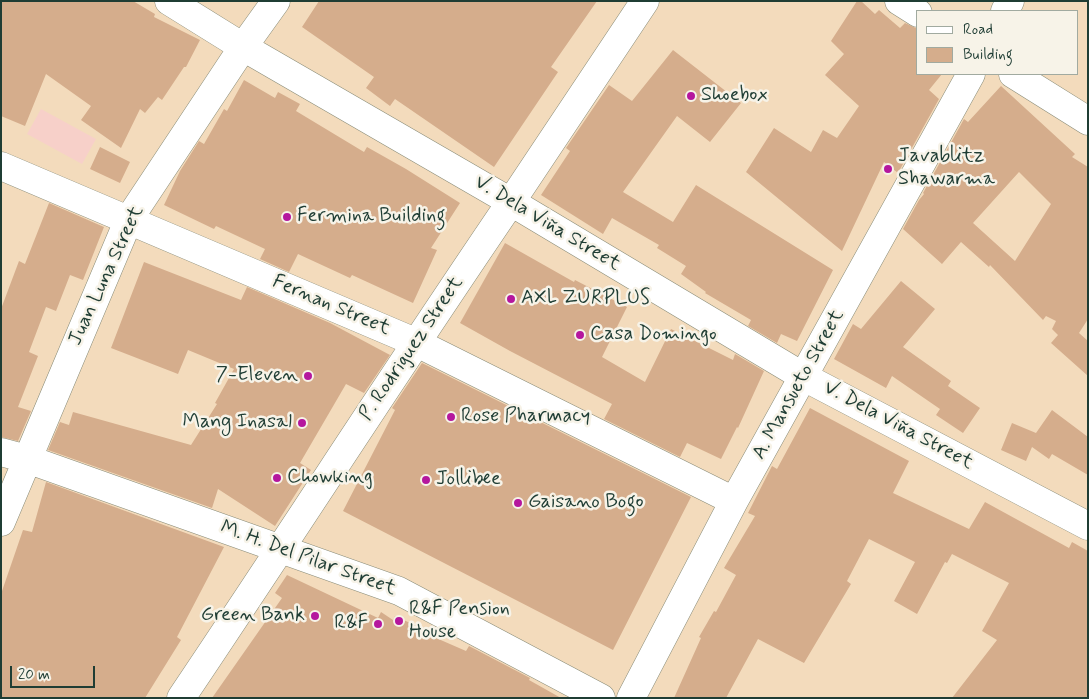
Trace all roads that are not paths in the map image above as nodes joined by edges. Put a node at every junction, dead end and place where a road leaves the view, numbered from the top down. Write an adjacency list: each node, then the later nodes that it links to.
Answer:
1 (169, 1): 6 (street, V. Dela Viña Street)
2 (276, 1): 6 (street, Juan Luna Street)
3 (645, 1): 11 (street, P. Rodriguez Street)
4 (899, 1): 5 (street)
5 (916, 12)
6 (243, 47): 11 (street, V. Dela Viña Street); 12 (street, Juan Luna Street)
7 (970, 75): 14 (street, A. Mansueto Street)
8 (1015, 75): 9 (street)
9 (1088, 121)
10 (1, 166): 12 (street, Fernan Street)
11 (511, 202): 13 (street, P. Rodriguez Street); 14 (street, V. Dela Viña Street)
12 (129, 219): 13 (street, Fernan Street); 16 (street, Juan Luna Street)
13 (415, 342): 17 (street, Fernan Street); 20 (street, P. Rodriguez Street)
14 (804, 377): 17 (street, A. Mansueto Street); 19 (street, V. Dela Viña Street)
15 (1, 452): 16 (street, M. H. Del Pilar Street)
16 (27, 460): 18 (street, Juan Luna Street); 20 (street, M. H. Del Pilar Street)
17 (734, 501): 23 (street, A. Mansueto Street)
18 (1, 522)
19 (1088, 526)
20 (281, 549): 21 (street, P. Rodriguez Street); 22 (street, M. H. Del Pilar Street)
21 (181, 698)
22 (601, 698)
23 (632, 698)

